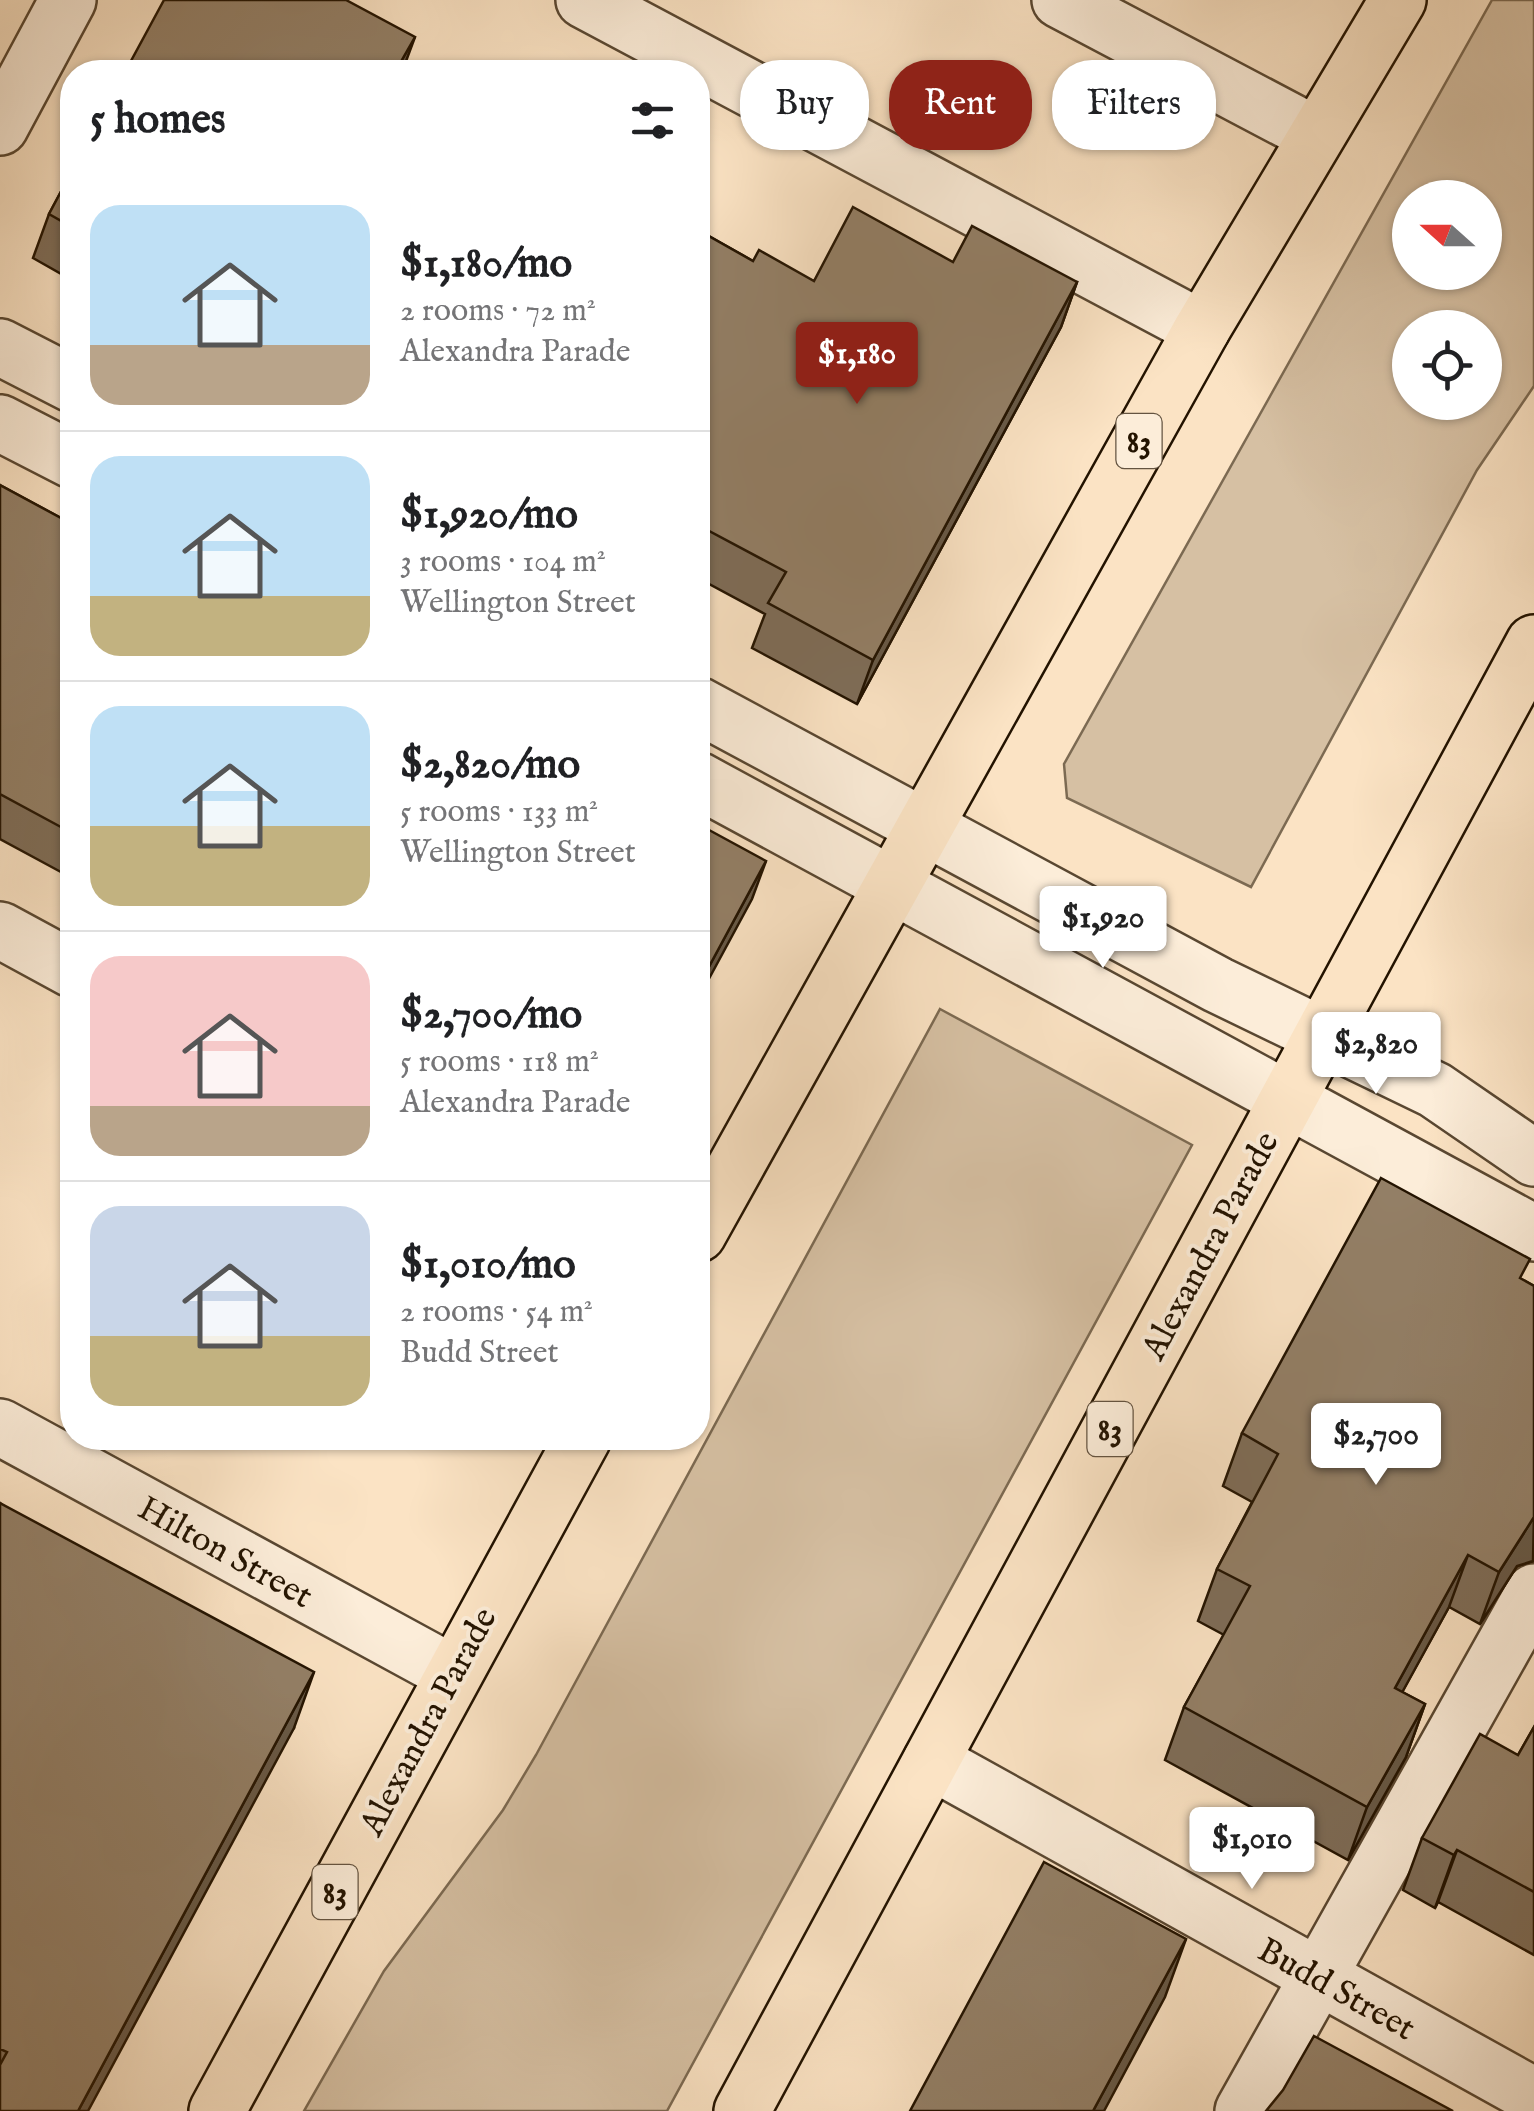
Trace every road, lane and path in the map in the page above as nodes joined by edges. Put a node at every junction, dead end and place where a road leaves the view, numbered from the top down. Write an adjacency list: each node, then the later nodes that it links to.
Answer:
1 (68, 0): 7 (street)
2 (584, 0): 5 (street)
3 (1060, 0): 8 (street)
4 (1398, 0): 8 (highway, 83)
5 (697, 60)
6 (710, 67): 9 (street)
7 (0, 127)
8 (1316, 136): 9 (highway, 83)
9 (1202, 329): 17 (highway, 83)
10 (0, 347): 11 (street)
11 (60, 378)
12 (0, 423): 13 (street)
13 (60, 454)
14 (1534, 643): 21 (highway, Alexandra Parade / 83)
15 (710, 710): 17 (street)
16 (710, 787): 18 (street)
17 (925, 826): 18 (highway, 83); 21 (street)
18 (892, 887): 22 (street); 24 (highway, 83)
19 (0, 930): 20 (street)
20 (60, 962)
21 (1322, 1036): 22 (highway, Alexandra Parade / 83); 23 (street)
22 (1290, 1097): 25 (street); 31 (highway, Alexandra Parade / 83)
23 (1534, 1158)
24 (710, 1213)
25 (1534, 1233)
26 (0, 1428): 30 (street, Hilton Street)
27 (577, 1450): 30 (highway, Alexandra Parade / 83)
28 (1534, 1592): 29 (street)
29 (1517, 1662): 32 (street)
30 (452, 1673): 34 (highway, Alexandra Parade / 83)
31 (931, 1761): 32 (street, Budd Street); 35 (highway, Alexandra Parade / 83)
32 (1317, 1978): 33 (street, Budd Street); 36 (street)
33 (1534, 2096)
34 (217, 2111)
35 (742, 2111)
36 (1243, 2111)

